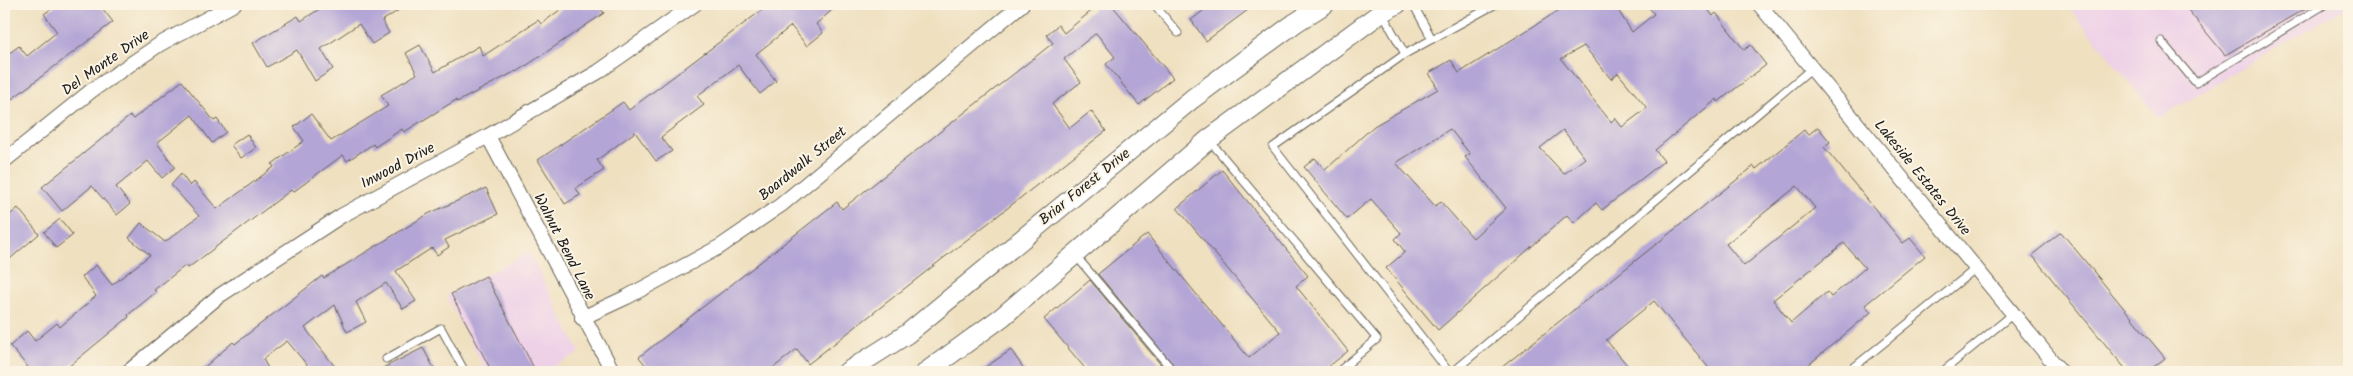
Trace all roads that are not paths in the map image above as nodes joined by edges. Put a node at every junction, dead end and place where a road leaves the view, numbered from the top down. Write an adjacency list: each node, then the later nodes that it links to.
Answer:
1 (234, 4): 18 (street, Del Monte Drive)
2 (695, 4): 16 (street, Inwood Drive)
3 (1022, 4): 22 (street, Boardwalk Street)
4 (1154, 4): 11 (lane)
5 (1325, 4): 28 (main road, Briar Forest Drive)
6 (1413, 4): 12 (lane)
7 (1496, 4): 12 (lane)
8 (1759, 4): 15 (street, Lakeside Estates Drive)
9 (2326, 4): 13 (lane)
10 (1385, 6): 14 (lane); 17 (main road)
11 (1178, 33)
12 (1432, 39): 14 (lane)
13 (2161, 41)
14 (1405, 54): 31 (lane)
15 (1812, 68): 20 (street, Lakeside Estates Drive); 32 (lane)
16 (488, 136): 22 (street, Walnut Bend Lane); 25 (street, Inwood Drive)
17 (1208, 140): 19 (main road); 30 (lane)
18 (4, 161)
19 (1075, 254): 24 (main road); 29 (lane)
20 (1975, 269): 21 (street, Lakeside Estates Drive); 33 (lane)
21 (2013, 314): 34 (lane); 35 (street, Lakeside Estates Drive)
22 (582, 318): 27 (street, Walnut Bend Lane)
23 (386, 359): 26 (lane)
24 (931, 371)
25 (128, 372)
26 (465, 372)
27 (613, 372)
28 (847, 372)
29 (1174, 372)
30 (1338, 372)
31 (1449, 372)
32 (1453, 372)
33 (1848, 372)
34 (1942, 372)
35 (2061, 372)

